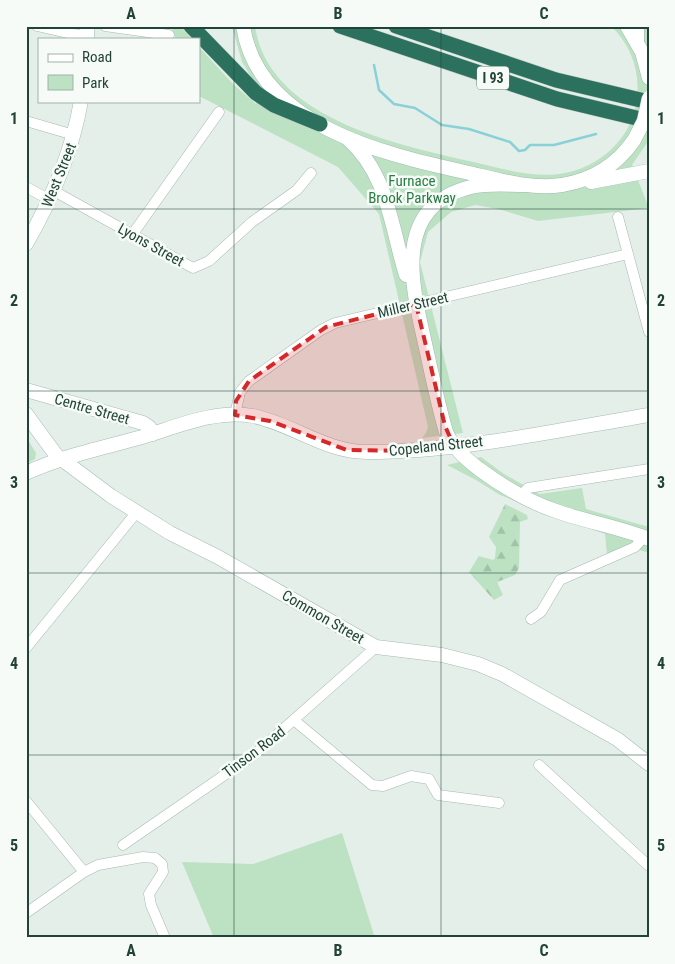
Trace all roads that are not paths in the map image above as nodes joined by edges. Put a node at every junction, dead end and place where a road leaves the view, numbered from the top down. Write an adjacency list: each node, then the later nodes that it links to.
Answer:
1 (37, 26): 11 (street)
2 (104, 26): 12 (street)
3 (192, 26): 22 (highway)
4 (243, 26): 22 (main road)
5 (340, 26): 21 (highway, I 93)
6 (363, 26): 19 (highway, I 93)
7 (396, 26): 16 (highway, I 93)
8 (419, 26): 16 (highway, I 93)
9 (627, 26): 13 (main road)
10 (639, 26): 13 (street)
11 (87, 33)
12 (169, 35)
13 (639, 44): 14 (main road)
14 (648, 73): 15 (main road)
15 (649, 78)
16 (649, 98): 28 (main road, bridge)
17 (81, 102): 24 (main road, West Street)
18 (219, 112): 32 (street)
19 (649, 113)
20 (26, 121): 24 (street)
21 (649, 121)
22 (320, 124): 23 (main road)
23 (341, 133): 27 (main road); 35 (main road)
24 (74, 135): 30 (main road, West Street)
25 (649, 171): 28 (main road)
26 (311, 174): 32 (street, Lyons Street)
27 (524, 185): 28 (main road); 35 (main road)
28 (561, 185)
29 (26, 187): 30 (street, Lyons Street)
30 (52, 195): 32 (street, Lyons Street); 33 (main road, West Street)
31 (618, 217): 34 (street)
32 (132, 235)
33 (26, 244)
34 (628, 254): 35 (street, Miller Street); 36 (street)
35 (416, 304): 39 (street, Miller Street); 42 (main road)
36 (649, 332)
37 (26, 390): 41 (main road, Centre Street)
38 (26, 414): 43 (main road, Common Street)
39 (235, 415): 41 (main road, Copeland Street); 42 (main road, Copeland Street)
40 (649, 416): 42 (main road, Copeland Street)
41 (153, 434): 43 (main road, Copeland Street)
42 (454, 446): 46 (main road)
43 (61, 459): 45 (main road, Copeland Street); 47 (main road, Common Street)
44 (649, 468): 46 (street)
45 (26, 473)
46 (521, 495): 48 (main road)
47 (136, 513): 50 (main road, Common Street); 51 (street)
48 (646, 538): 49 (street)
49 (531, 619)
50 (376, 647): 52 (street, Tinson Road); 53 (main road, Common Street)
51 (26, 648)
52 (295, 721): 56 (street); 57 (street, Tinson Road)
53 (649, 764)
54 (539, 765): 58 (street)
55 (26, 801): 59 (street)
56 (499, 803)
57 (123, 845)
58 (649, 866)
59 (84, 872): 60 (street); 61 (street)
60 (26, 913)
61 (165, 938)

